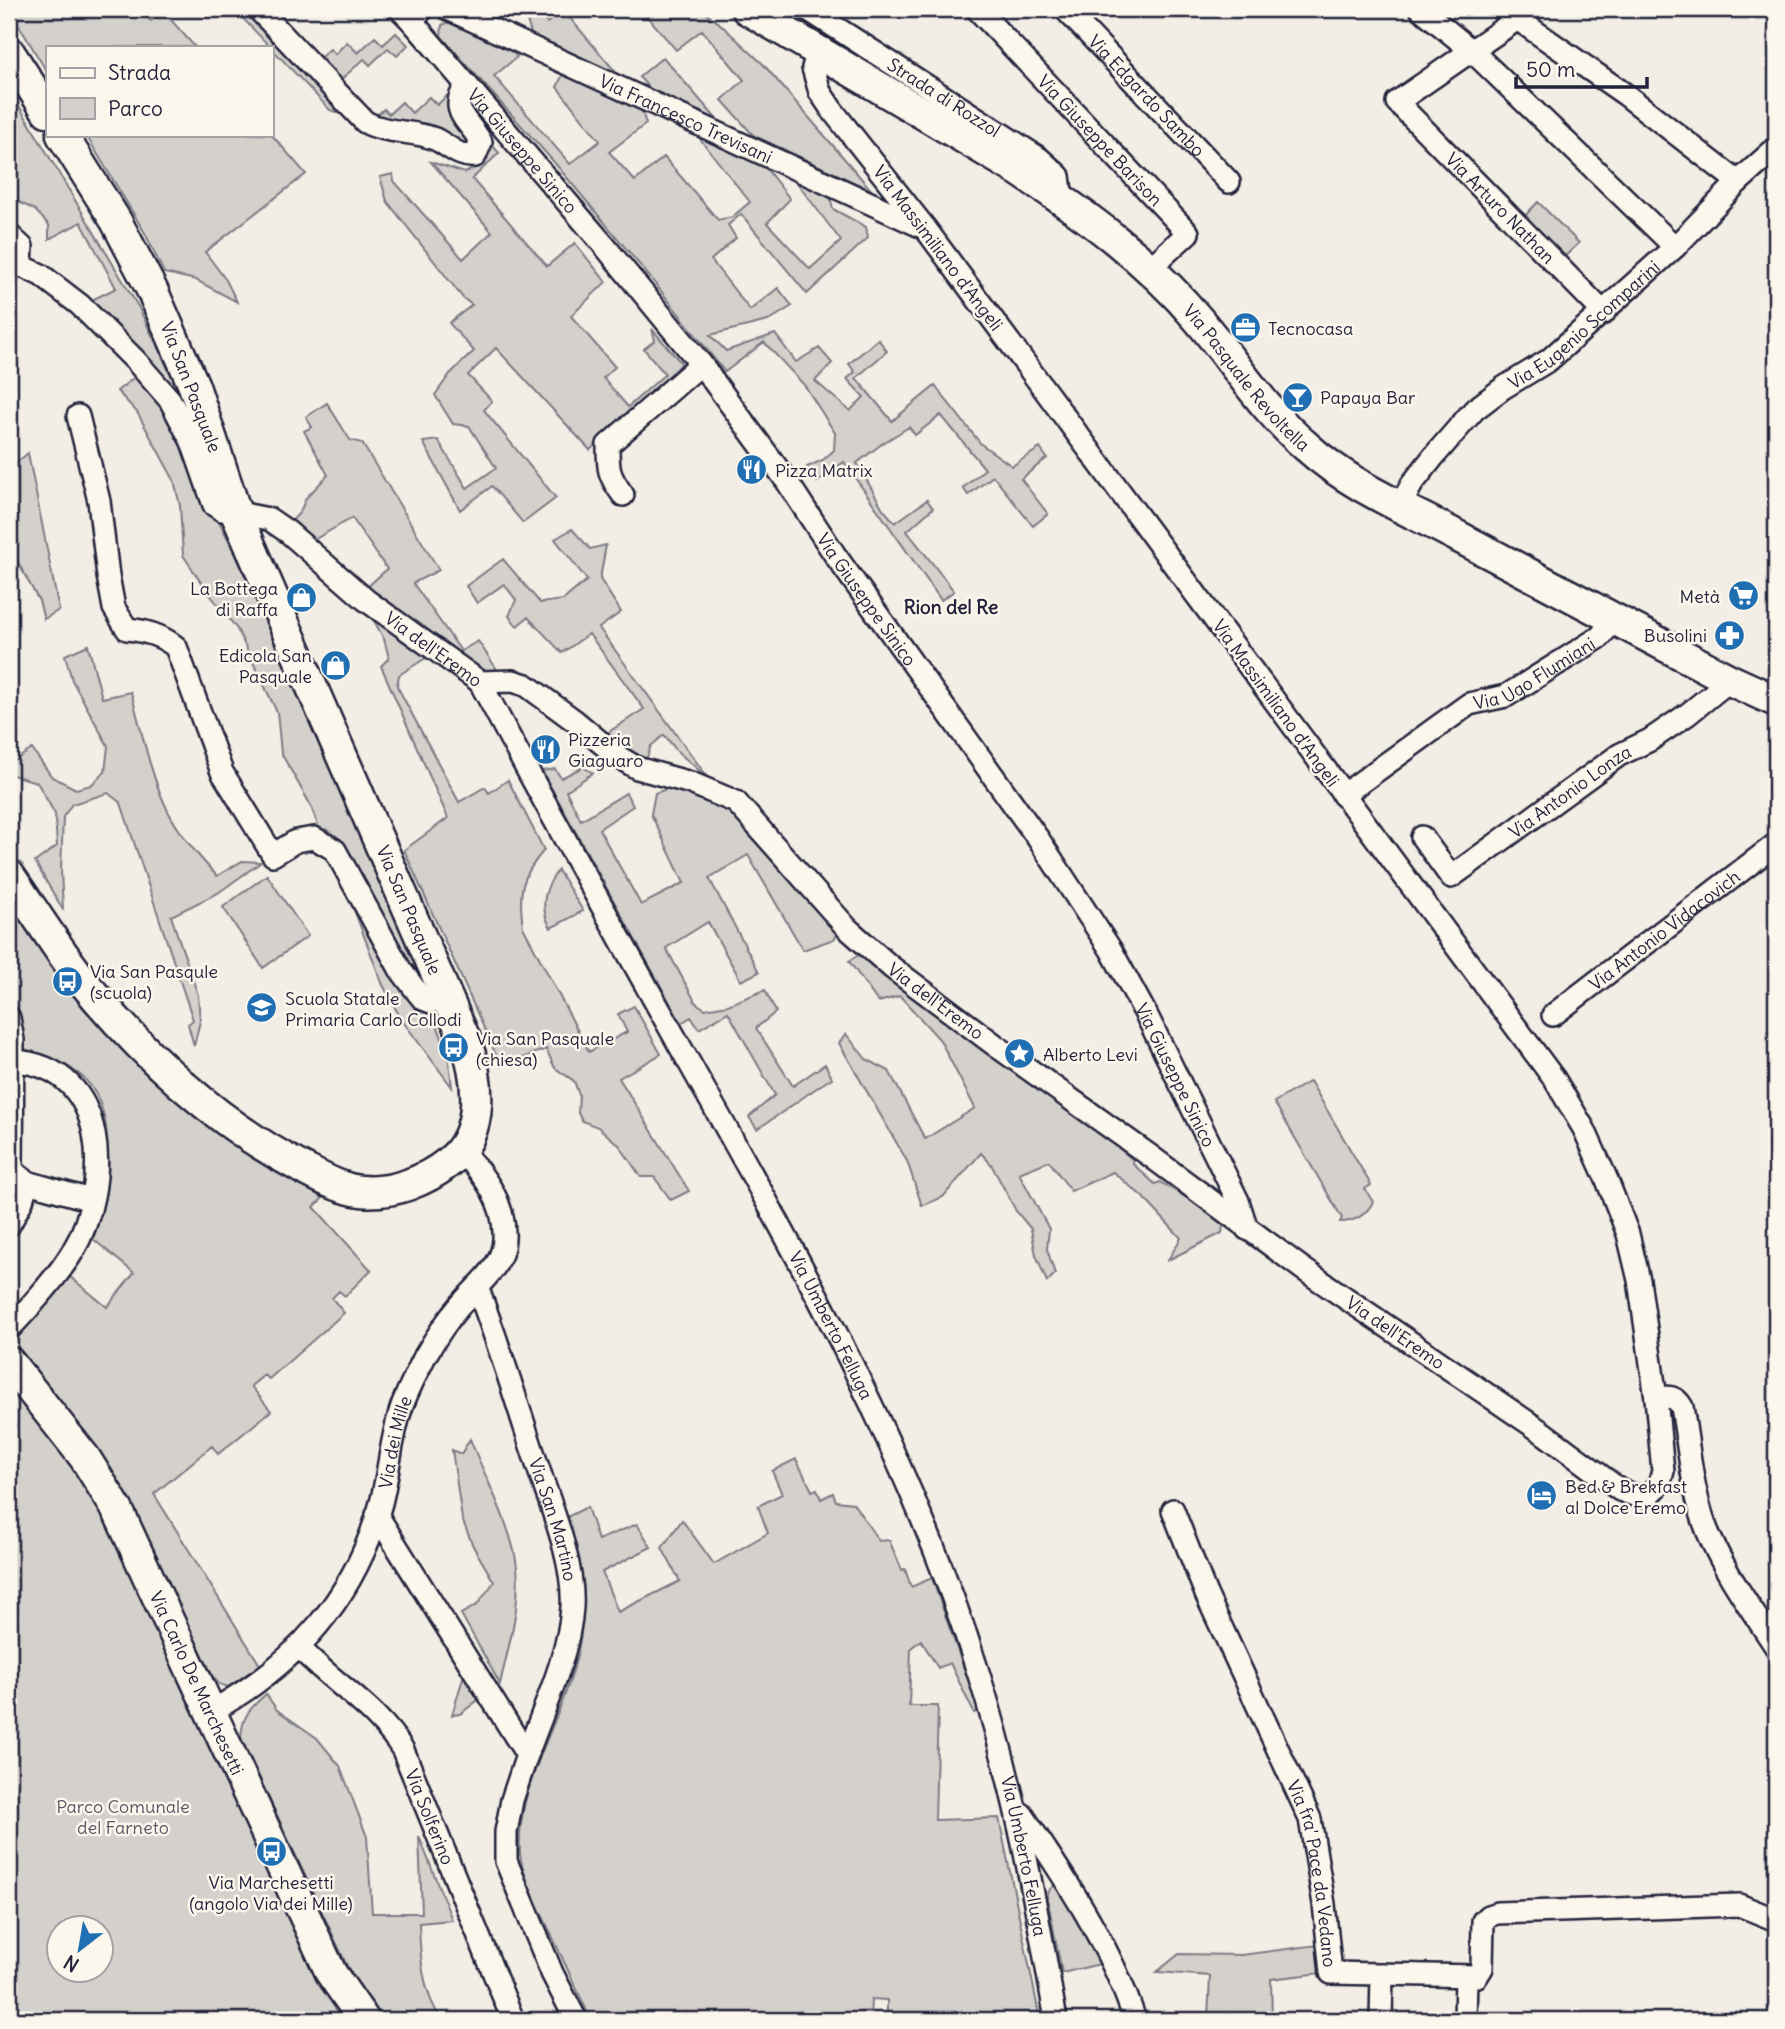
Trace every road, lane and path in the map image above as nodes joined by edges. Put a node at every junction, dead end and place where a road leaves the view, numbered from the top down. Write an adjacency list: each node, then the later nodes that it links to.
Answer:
1 (258, 9): 13 (street)
2 (448, 9): 20 (street, Via Francesco Trevisani)
3 (747, 9): 10 (main road, Via Pasquale Revoltella)
4 (807, 9): 19 (street, Strada di Rozzol)
5 (977, 9): 24 (street, Via Giuseppe Barison)
6 (1065, 9): 17 (street, Via Edgardo Sambo)
7 (1421, 9): 11 (street)
8 (1518, 12): 11 (street); 18 (street)
9 (411, 13): 13 (street, Via Giuseppe Sinico)
10 (818, 51): 19 (main road, Via Pasquale Revoltella); 20 (street, Via Massimiliano d'Angeli)
11 (1472, 51): 22 (street); 25 (street, Via Arturo Nathan)
12 (9, 52): 14 (main road)
13 (467, 85): 26 (street, Via Giuseppe Sinico)
14 (46, 109)
15 (63, 136): 30 (main road, Via San Pasquale)
16 (1776, 148): 18 (street, Via Eugenio Scomparini)
17 (1229, 182)
18 (1738, 182): 22 (street, Via Eugenio Scomparini)
19 (1062, 199): 24 (main road, Via Pasquale Revoltella)
20 (925, 228): 35 (street, Via Massimiliano d'Angeli)
21 (9, 235): 23 (street)
22 (1675, 247): 25 (street, Via Eugenio Scomparini)
23 (15, 262): 30 (street, Via dell'Eremo)
24 (1150, 268): 29 (main road, Via Pasquale Revoltella)
25 (1604, 313): 29 (street, Via Eugenio Scomparini)
26 (701, 364): 28 (street); 47 (street, Via Giuseppe Sinico)
27 (78, 416): 39 (street)
28 (623, 495)
29 (1400, 506): 31 (main road, Via Pasquale Revoltella)
30 (236, 513): 33 (street, Via dell'Eremo); 39 (main road, Via San Pasquale)
31 (1614, 619): 32 (main road, Via Pasquale Revoltella); 35 (street, Via Ugo Flumiani)
32 (1730, 680): 34 (main road, Via Pasquale Revoltella); 36 (street, Via Antonio Lonza)
33 (480, 682): 47 (street, Via dell'Eremo); 58 (street, Via Umberto Felluga)
34 (1776, 701)
35 (1343, 795): 51 (street, Via Massimiliano d'Angeli)
36 (1422, 837)
37 (1776, 845): 40 (street, Via Antonio Vidacovich)
38 (9, 876): 43 (main road, Via San Pasquale)
39 (447, 998): 43 (main road, Via San Pasquale)
40 (1553, 1015)
41 (9, 1018): 42 (street)
42 (13, 1061): 44 (street); 45 (street)
43 (461, 1150): 48 (street, Via dei Mille)
44 (16, 1173): 45 (street); 46 (street)
45 (91, 1200): 49 (street)
46 (9, 1225)
47 (1247, 1229): 51 (street, Via dell'Eremo)
48 (477, 1287): 53 (street, Via dei Mille); 57 (street, Via San Martino)
49 (9, 1329)
50 (9, 1362): 56 (main road, Via Carlo De Marchesetti)
51 (1656, 1398): 55 (street)
52 (1173, 1510): 60 (street, Via fra' Pace da Vedano)
53 (377, 1515): 54 (street, Via dei Mille); 57 (street)
54 (299, 1647): 56 (street, Via dei Mille); 63 (street, Via Solferino)
55 (1776, 1647)
56 (212, 1711): 62 (main road, Via Carlo De Marchesetti)
57 (527, 1755): 64 (street, Via San Martino)
58 (1015, 1804): 65 (street, Via Umberto Felluga); 66 (street)
59 (1776, 1920): 61 (street)
60 (1382, 1974): 61 (street, Via fra' Pace da Vedano); 67 (street)
61 (1466, 1976): 68 (street)
62 (364, 2020)
63 (513, 2020)
64 (576, 2020)
65 (1056, 2020)
66 (1135, 2020)
67 (1381, 2020)
68 (1465, 2020)

